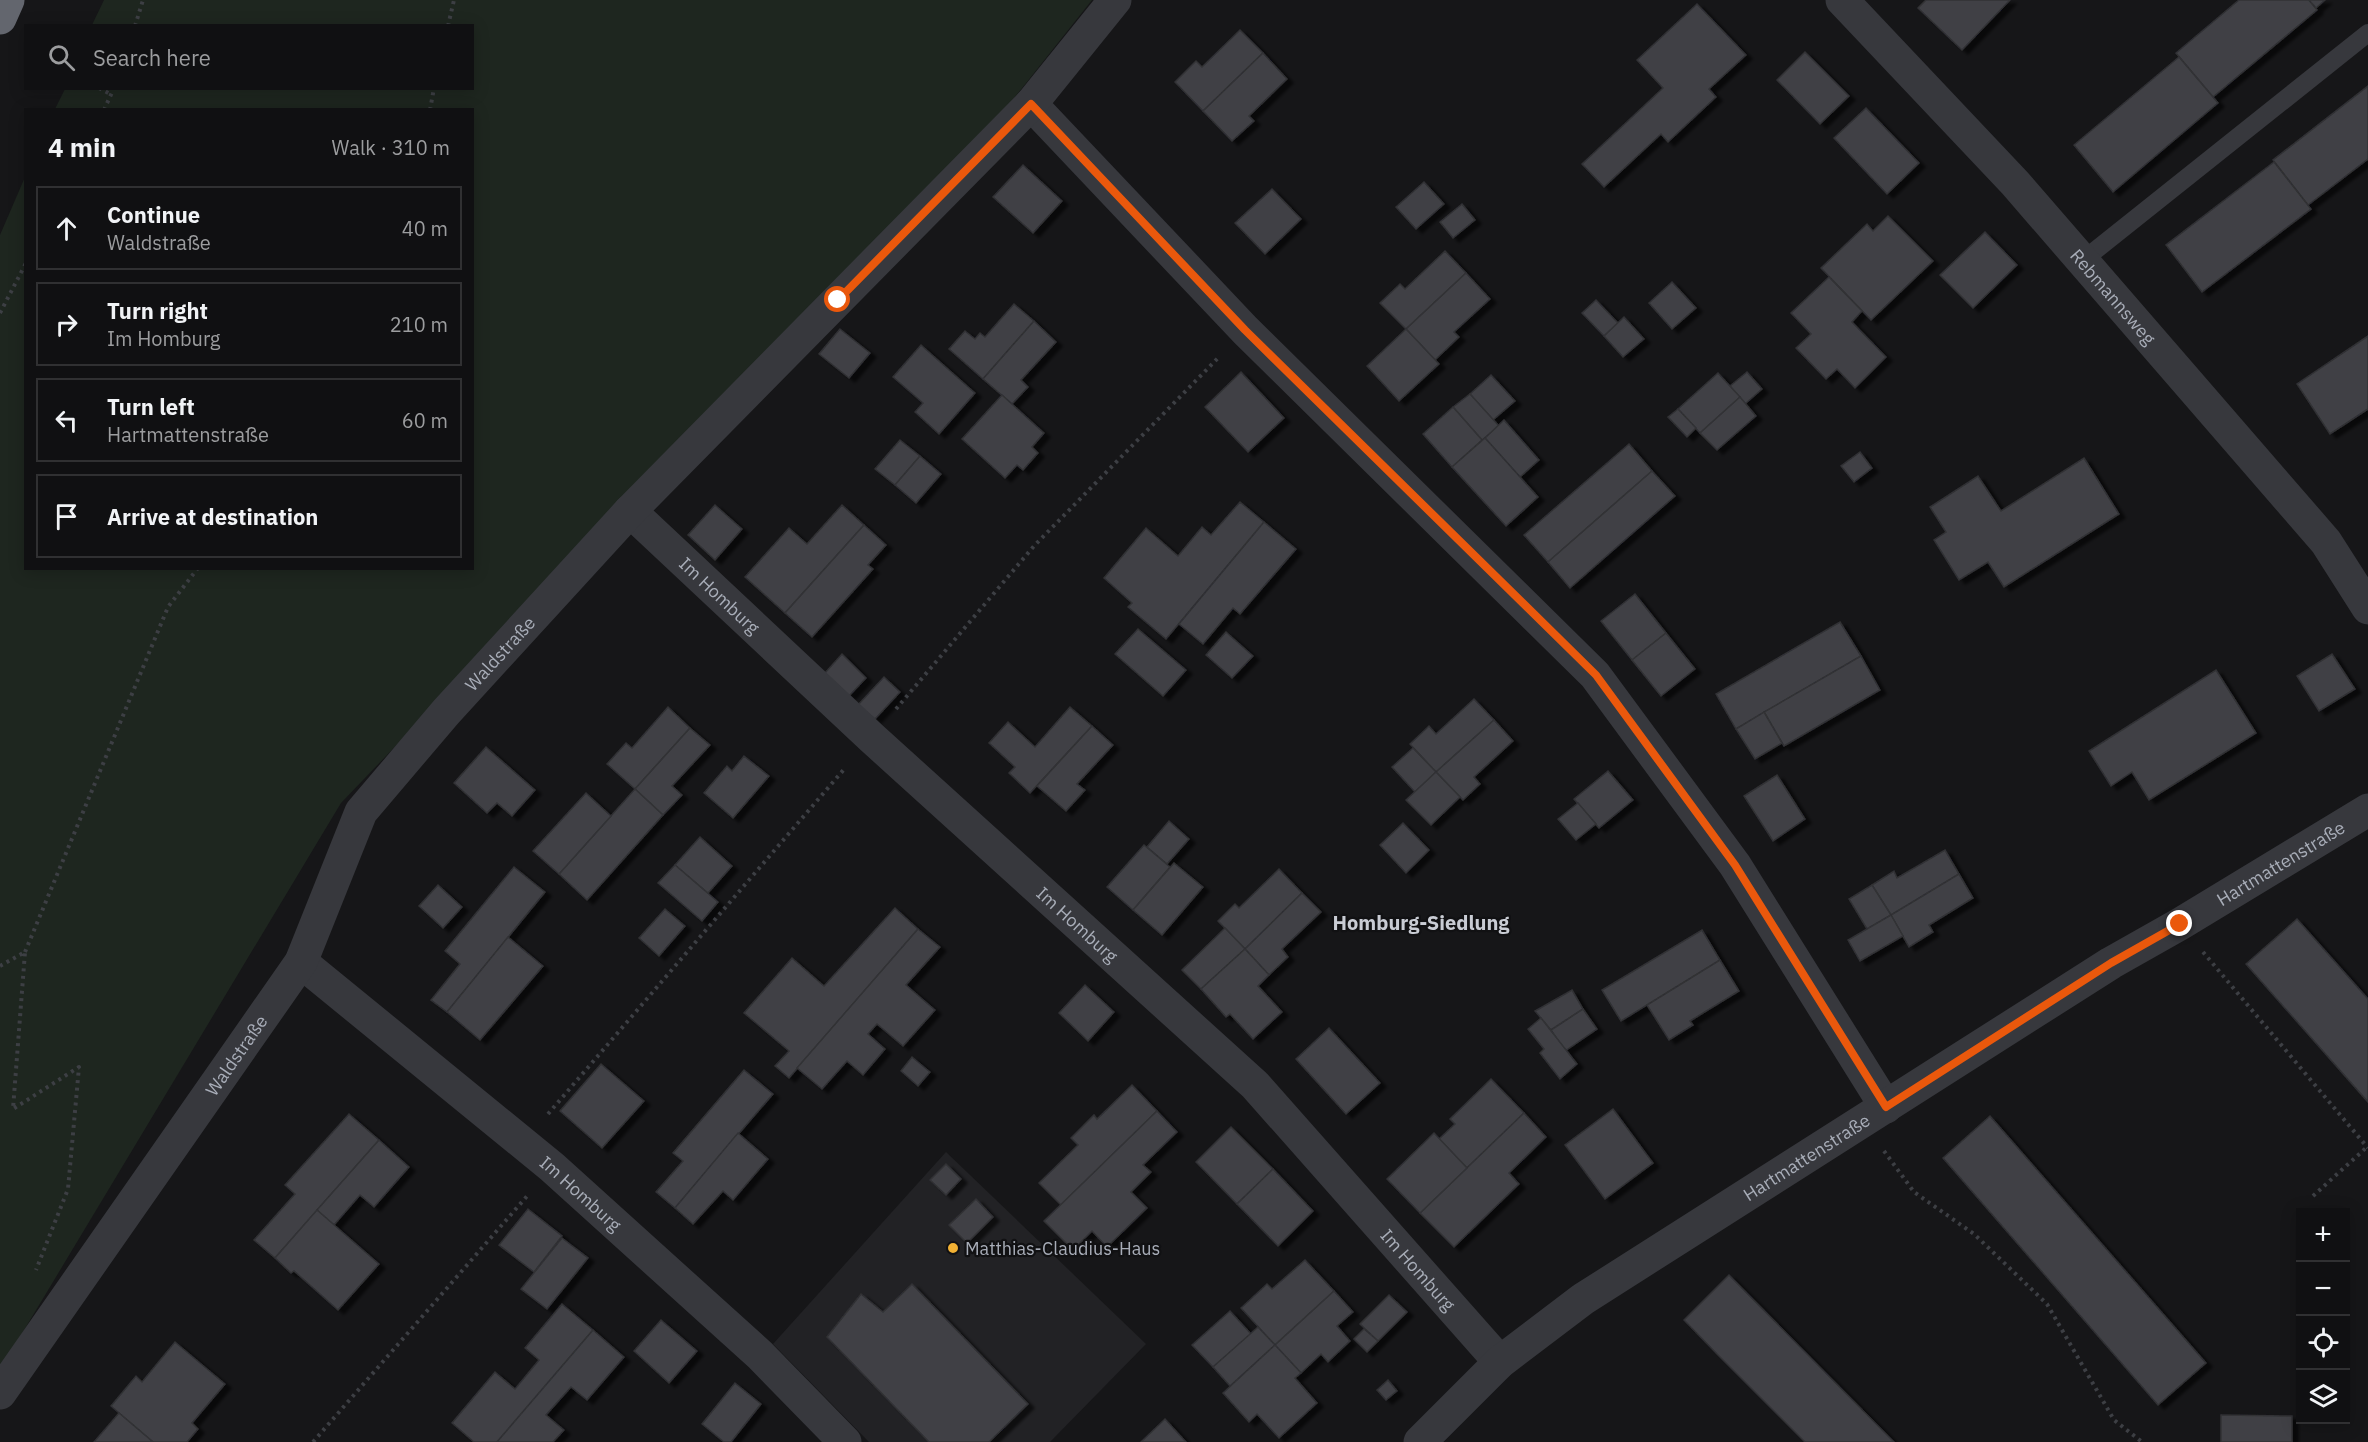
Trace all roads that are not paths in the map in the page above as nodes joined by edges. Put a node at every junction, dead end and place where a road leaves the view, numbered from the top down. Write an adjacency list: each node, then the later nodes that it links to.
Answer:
1 (8, 0): 4 (highway)
2 (1115, 0): 6 (street, Waldstraße)
3 (1850, 3): 7 (street, Rebmannsweg)
4 (0, 18)
5 (2368, 33): 7 (lane)
6 (1031, 104): 8 (street, Waldstraße); 12 (street)
7 (2082, 261): 9 (street, Rebmannsweg)
8 (630, 512): 11 (street, Waldstraße); 13 (street, Im Homburg)
9 (2368, 608)
10 (2368, 810): 12 (street, Hartmattenstraße)
11 (301, 962): 14 (street, Waldstraße); 15 (street, Im Homburg)
12 (1874, 1114): 13 (street, Hartmattenstraße)
13 (1500, 1362): 16 (street, Hartmattenstraße)
14 (0, 1393)
15 (845, 1442)
16 (1420, 1442)

